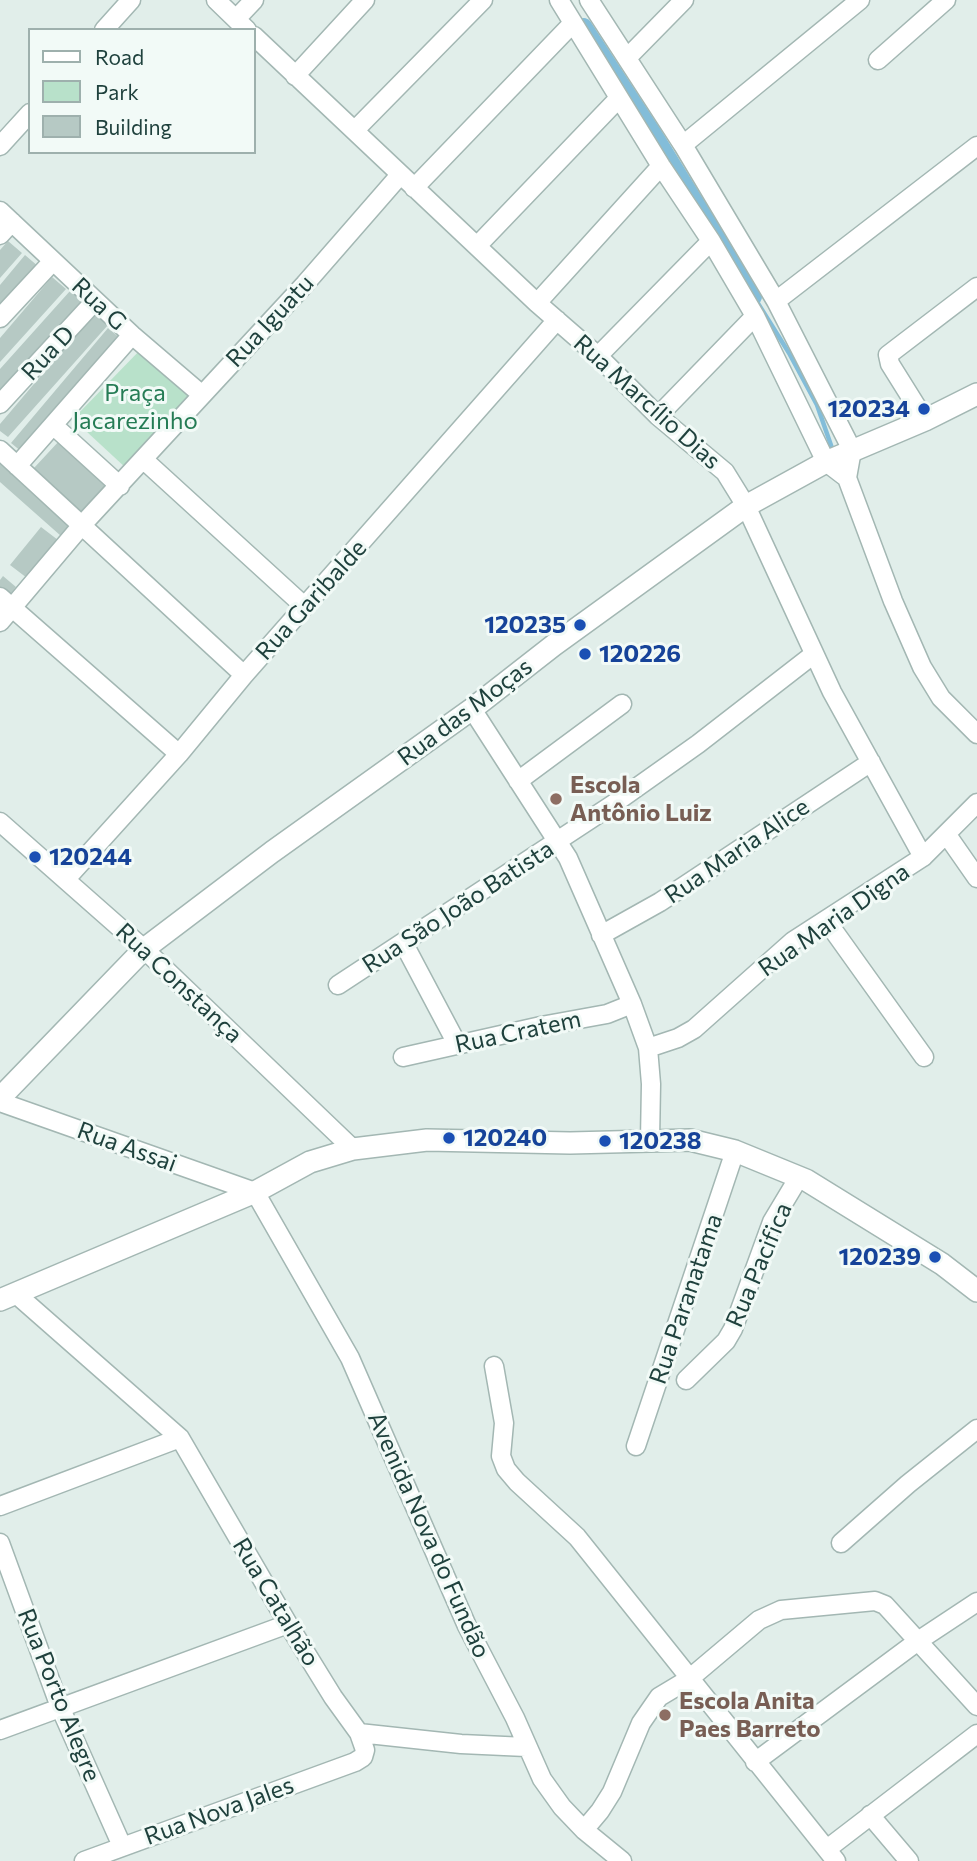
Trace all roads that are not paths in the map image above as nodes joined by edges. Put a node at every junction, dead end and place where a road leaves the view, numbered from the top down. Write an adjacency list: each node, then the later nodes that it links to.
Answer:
1 (131, 0): 13 (street)
2 (216, 0): 12 (street)
3 (254, 0): 12 (street)
4 (365, 0): 17 (street)
5 (482, 0): 20 (street)
6 (559, 0): 11 (street)
7 (589, 0): 15 (street)
8 (684, 0): 15 (street)
9 (860, 0): 21 (street)
10 (946, 0): 16 (street)
11 (573, 23): 18 (street); 26 (street)
12 (241, 24)
13 (105, 28)
14 (256, 38): 17 (street, Rua Marcílio Dias)
15 (627, 58): 21 (street)
16 (878, 60)
17 (295, 76): 20 (street, Rua Marcílio Dias)
18 (619, 98): 24 (street); 29 (street)
19 (28, 115): 22 (street)
20 (355, 130): 25 (street, Rua Marcílio Dias)
21 (683, 145): 33 (street)
22 (0, 146)
23 (977, 146): 33 (street)
24 (661, 166): 28 (street); 34 (street)
25 (400, 175): 26 (street, Rua Marcílio Dias); 40 (street, Rua Iguatu)
26 (414, 188): 29 (street, Rua Marcílio Dias)
27 (4, 223): 30 (street, Rua G)
28 (711, 241): 35 (street); 39 (street)
29 (477, 246): 34 (street, Rua Marcílio Dias)
30 (53, 261): 32 (street, Rua G); 36 (street)
31 (977, 287): 44 (street)
32 (96, 301): 38 (street, Rua G); 42 (street, Rua D)
33 (776, 301): 47 (street)
34 (537, 303): 37 (street, Rua Marcílio Dias)
35 (755, 316): 43 (street); 49 (street)
36 (0, 318)
37 (556, 320): 39 (street, Rua Marcílio Dias); 56 (street, Rua Garibalde)
38 (132, 335): 40 (street, Rua G); 45 (street)
39 (598, 356): 43 (street, Rua Marcílio Dias)
40 (201, 394): 48 (street, Rua Iguatu)
41 (977, 394): 44 (street, Rua das Moças)
42 (0, 404)
43 (659, 415): 53 (street, Rua Marcílio Dias)
44 (925, 420): 47 (street, Rua das Moças)
45 (53, 425): 50 (street); 52 (street)
46 (0, 450): 50 (street)
47 (852, 450): 49 (street, Rua das Moças); 51 (street)
48 (144, 460): 52 (street, Rua Iguatu); 56 (street)
49 (827, 462): 51 (street); 53 (street, Rua das Moças)
50 (17, 466): 54 (street)
51 (847, 478): 62 (street)
52 (120, 486): 54 (street, Rua Iguatu)
53 (746, 506): 58 (street, Rua Marcílio Dias); 61 (street, Rua das Moças)
54 (82, 525): 55 (street, Rua Iguatu); 59 (street)
55 (6, 602): 57 (street, Rua Iguatu); 63 (street)
56 (304, 607): 59 (street, Rua Garibalde)
57 (0, 622)
58 (814, 654): 64 (street, Rua Marcílio Dias); 69 (street, Rua São João Batista)
59 (244, 675): 63 (street, Rua Garibalde)
60 (621, 704): 65 (street)
61 (472, 709): 65 (street); 76 (street, Rua das Moças)
62 (977, 734)
63 (179, 754): 72 (street, Rua Garibalde)
64 (872, 762): 70 (street, Rua Marcílio Dias); 74 (street, Rua Maria Alice)
65 (518, 781): 69 (street)
66 (977, 803): 68 (street, Rua Maria Digna)
67 (0, 822): 72 (street, Rua Constança)
68 (947, 835): 70 (street, Rua Maria Digna); 71 (street)
69 (558, 841): 74 (street); 75 (street, Rua São João Batista)
70 (923, 857): 73 (street, Rua Maria Digna)
71 (977, 878)
72 (66, 879): 76 (street, Rua Constança)
73 (826, 920): 80 (street, Rua Maria Digna); 81 (street)
74 (601, 935): 78 (street)
75 (404, 944): 77 (street, Rua São João Batista); 79 (street)
76 (144, 949): 83 (street, Rua das Moças); 85 (street, Rua Constança)
77 (338, 985)
78 (632, 1004): 79 (street, Rua Cratem); 80 (street)
79 (457, 1044): 82 (street, Rua Cratem)
80 (648, 1048): 84 (street)
81 (923, 1057)
82 (403, 1058)
83 (0, 1100): 88 (street, Rua Assai)
84 (650, 1140): 85 (street); 86 (street)
85 (353, 1149): 88 (street)
86 (735, 1151): 87 (street); 95 (street, Rua Paranatama)
87 (799, 1177): 89 (street); 92 (street, Rua Pacifica)
88 (255, 1192): 90 (street); 108 (street, Avenida Nova do Fundão)
89 (977, 1291)
90 (5, 1292): 94 (street, Rua Catalhão)
91 (494, 1366): 102 (street)
92 (686, 1380)
93 (977, 1429): 98 (street)
94 (180, 1438): 96 (street); 100 (street, Rua Catalhão)
95 (636, 1446)
96 (0, 1506)
97 (0, 1543): 104 (street, Rua Porto Alegre)
98 (841, 1543)
99 (977, 1602): 101 (street)
100 (288, 1624): 104 (street); 106 (street, Rua Catalhão)
101 (918, 1641): 102 (street); 103 (street); 109 (street)
102 (689, 1679): 109 (street); 111 (street)
103 (977, 1706)
104 (60, 1707): 105 (street); 112 (street, Rua Porto Alegre)
105 (0, 1730)
106 (359, 1733): 108 (street); 112 (street, Rua Nova Jales)
107 (977, 1734): 110 (street)
108 (526, 1747): 111 (street, Avenida Nova do Fundão)
109 (755, 1762): 114 (street)
110 (870, 1815): 114 (street); 117 (street)
111 (584, 1830): 113 (street, Avenida Nova do Fundão)
112 (122, 1846): 115 (street, Rua Nova Jales)
113 (605, 1853): 116 (street, Avenida Nova do Fundão)
114 (831, 1855)
115 (84, 1861)
116 (622, 1861)
117 (909, 1861)

